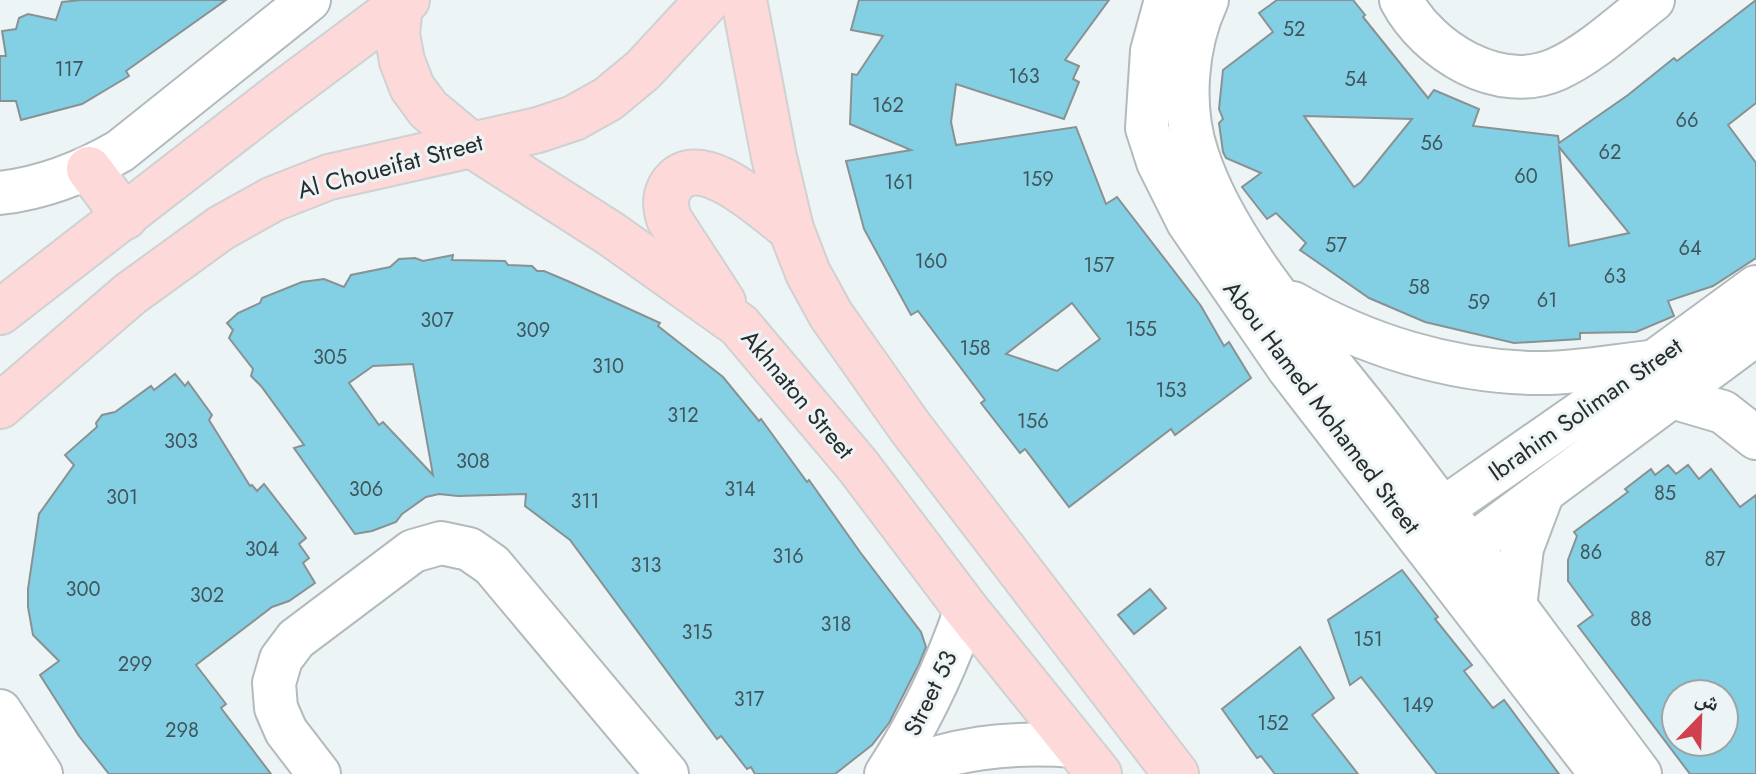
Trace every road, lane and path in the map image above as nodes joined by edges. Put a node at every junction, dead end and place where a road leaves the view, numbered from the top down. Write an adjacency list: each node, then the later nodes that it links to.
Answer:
1 (309, 0): 9 (street)
2 (708, 0): 8 (main road, Al Choueifat Street)
3 (744, 0): 12 (main road)
4 (1401, 0): 5 (street)
5 (1653, 0)
6 (404, 3): 8 (main road, Akhnaton Street); 11 (main road)
7 (1182, 10): 14 (street, Abou Hamed Mohamed Street); 22 (street, Abou Hamed Mohamed Street)
8 (470, 144): 16 (main road, Akhnaton Street); 19 (main road, Al Choueifat Street)
9 (89, 169): 10 (street); 11 (main road)
10 (0, 193)
11 (125, 217): 15 (main road)
12 (791, 229): 16 (main road); 32 (main road)
13 (1756, 287): 18 (street, Ibrahim Soliman Street)
14 (1277, 293): 18 (street); 22 (street, Abou Hamed Mohamed Street)
15 (0, 312)
16 (739, 325): 25 (main road, Akhnaton Street)
17 (1756, 334): 18 (street, Ibrahim Soliman Street)
18 (1664, 379): 20 (street); 21 (street, Ibrahim Soliman Street); 22 (street, Ibrahim Soliman Street)
19 (0, 406)
20 (1756, 438)
21 (1543, 492): 23 (street, Ibrahim Soliman Street); 24 (street)
22 (1428, 519): 23 (street, Abou Hamed Mohamed Street)
23 (1456, 557): 24 (street, Abou Hamed Mohamed Street); 33 (street, Abou Hamed Mohamed Street)
24 (1515, 607): 34 (street, Abou Hamed Mohamed Street)
25 (966, 609): 27 (main road, Akhnaton Street); 31 (street, Street 53)
26 (0, 711): 28 (street)
27 (1087, 760): 31 (street, Street 53)
28 (41, 774)
29 (319, 774): 30 (street)
30 (667, 774)
31 (888, 774)
32 (1176, 774)
33 (1601, 774)
34 (1640, 774)

